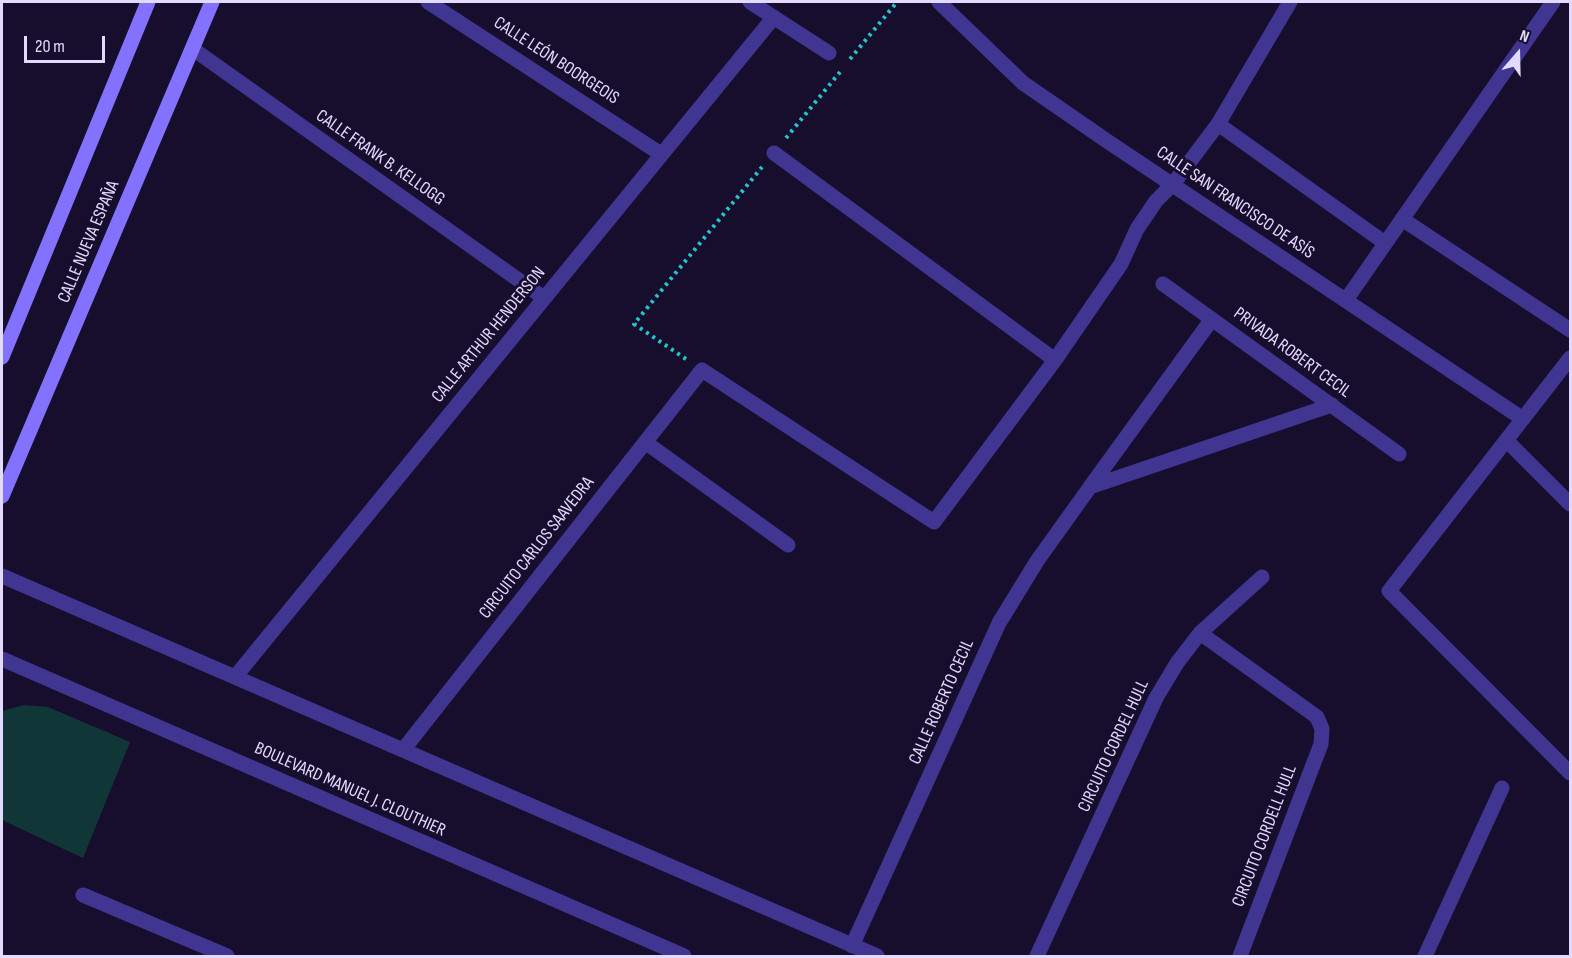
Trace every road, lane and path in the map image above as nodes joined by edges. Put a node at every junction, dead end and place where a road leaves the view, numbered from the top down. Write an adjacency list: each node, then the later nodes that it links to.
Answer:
1 (148, 2): 23 (street, CALLE NUEVA ESPAÑA)
2 (212, 2): 9 (street, CALLE NUEVA ESPAÑA)
3 (428, 2): 13 (street, CALLE LEÓN BOORGEOIS)
4 (750, 2): 8 (street)
5 (1290, 2): 11 (street)
6 (1553, 2): 15 (street)
7 (948, 4): 14 (street, CALLE SAN FRANCISCO DE ASÍS)
8 (774, 17): 10 (street); 13 (street, CALLE ARTHUR HENDERSON)
9 (193, 49): 18 (street, CALLE FRANK B. KELLOGG); 33 (street, CALLE NUEVA ESPAÑA)
10 (829, 53)
11 (1218, 124): 14 (street); 16 (street)
12 (774, 153): 25 (street)
13 (662, 154): 18 (street, CALLE ARTHUR HENDERSON)
14 (1173, 184): 19 (street, CALLE SAN FRANCISCO DE ASÍS); 25 (street)
15 (1402, 219): 16 (street); 22 (street)
16 (1385, 243): 19 (street)
17 (1163, 284): 20 (street, PRIVADA ROBERT CECIL)
18 (544, 298): 40 (street, CALLE ARTHUR HENDERSON)
19 (1346, 300): 28 (street, CALLE SAN FRANCISCO DE ASÍS)
20 (1212, 319): 27 (street, PRIVADA ROBERT CECIL); 32 (street, CALLE ROBERTO CECIL)
21 (634, 324): 26 (path)
22 (1570, 330)
23 (2, 357)
24 (1570, 358): 28 (street)
25 (1055, 360): 26 (street)
26 (702, 370): 30 (street, CIRCUITO CARLOS SAAVEDRA)
27 (1332, 405): 31 (street, PRIVADA ROBERT CECIL); 32 (street)
28 (1523, 419): 29 (street)
29 (1506, 440): 34 (street); 42 (street)
30 (645, 442): 35 (street); 41 (street, CIRCUITO CARLOS SAAVEDRA)
31 (1399, 454)
32 (1090, 487): 45 (street, CALLE ROBERTO CECIL)
33 (2, 496)
34 (1570, 504)
35 (788, 545)
36 (2, 576): 40 (street)
37 (1262, 577): 38 (street, CIRCUITO CORDEL HULL)
38 (1200, 633): 49 (street, CIRCUITO CORDEL HULL); 50 (street, CIRCUITO CORDELL HULL)
39 (2, 659): 47 (street, BOULEVARD MANUEL J. CLOUTHIER)
40 (235, 677): 41 (street)
41 (403, 750): 45 (street)
42 (1570, 773)
43 (1502, 788): 51 (street)
44 (83, 895): 46 (street)
45 (852, 946): 48 (street)
46 (227, 957)
47 (684, 957)
48 (877, 957)
49 (1037, 957)
50 (1240, 957)
51 (1425, 957)

